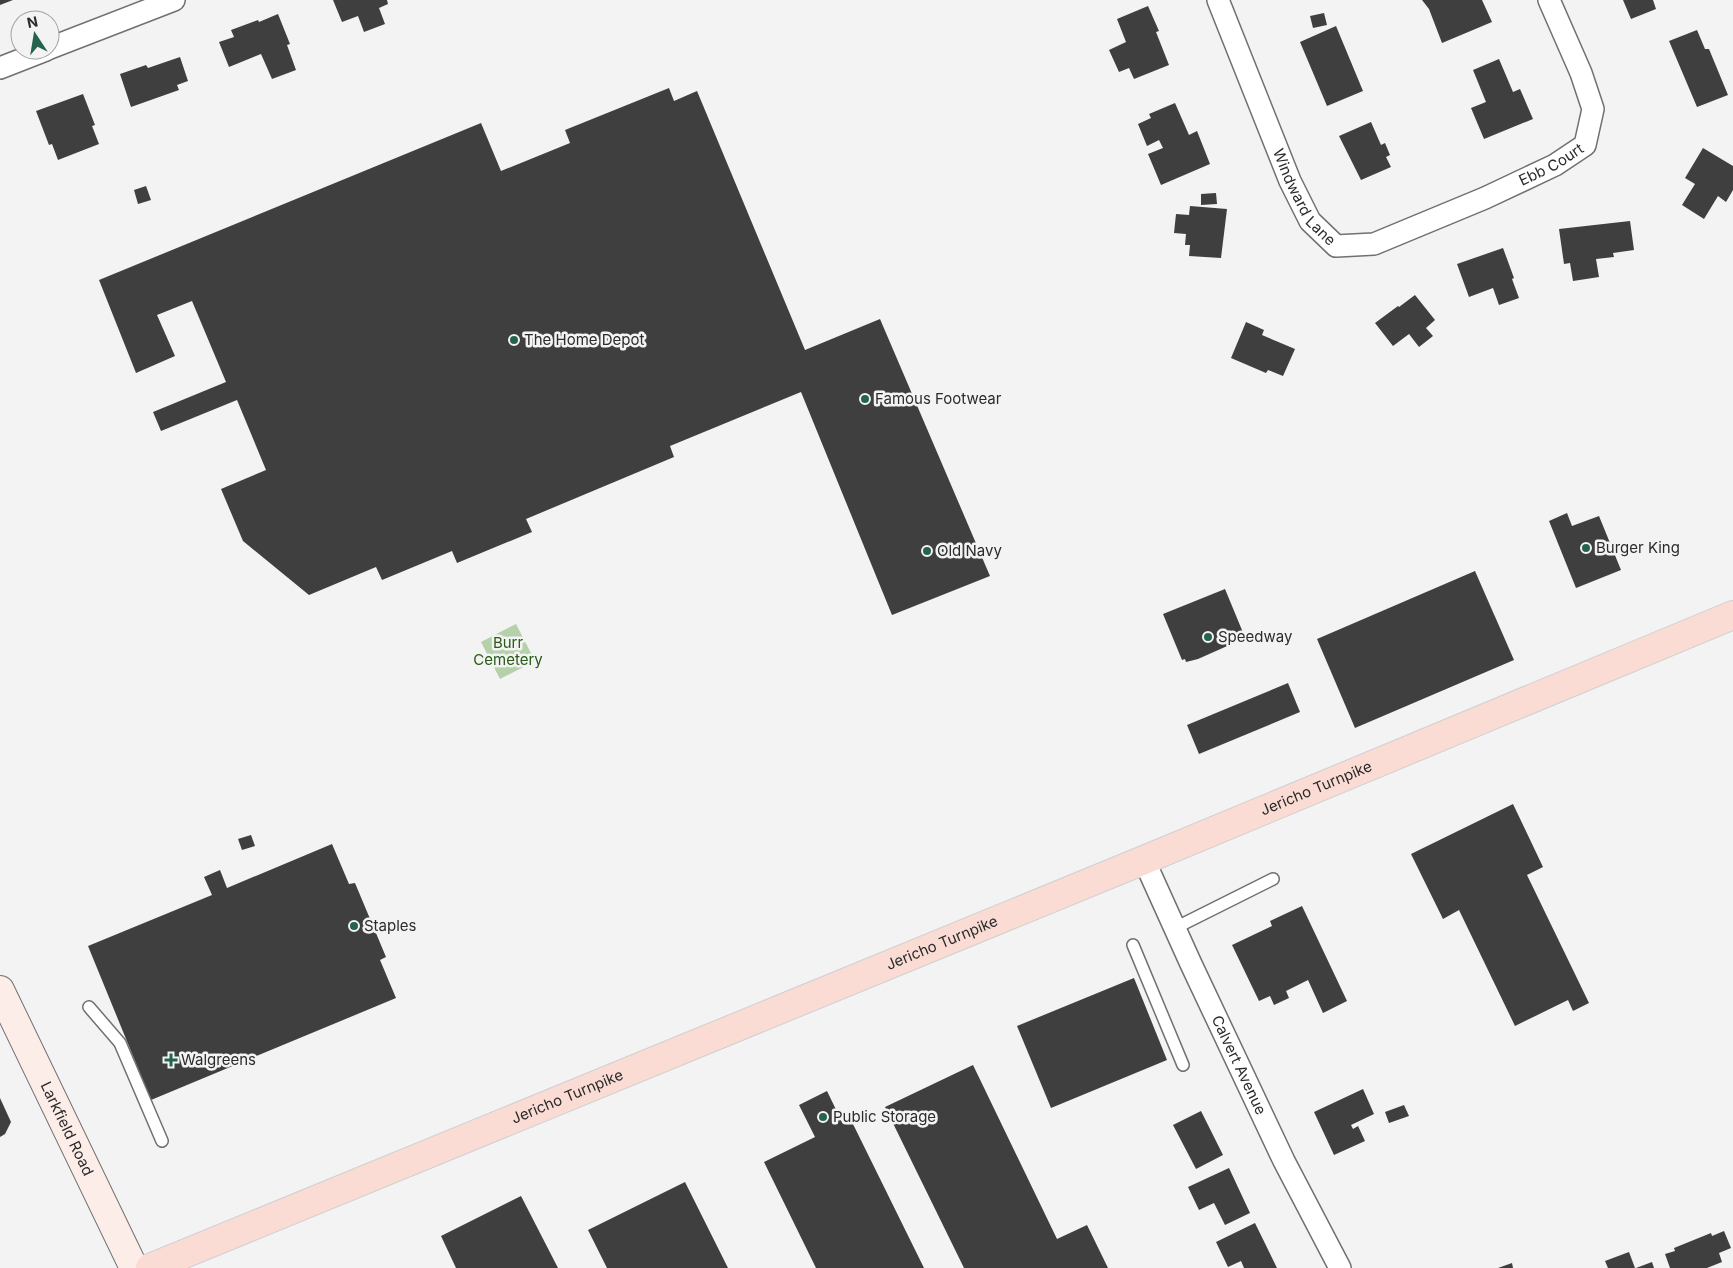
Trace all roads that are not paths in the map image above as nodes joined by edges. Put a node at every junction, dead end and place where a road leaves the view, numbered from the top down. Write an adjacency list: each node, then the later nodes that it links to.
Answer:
1 (174, 0): 4 (street)
2 (1218, 0): 7 (street, Windward Lane)
3 (1549, 0): 7 (street, Ebb Court)
4 (60, 44)
5 (20, 60): 6 (street)
6 (0, 68)
7 (1485, 198)
8 (1733, 615): 9 (main road, Jericho Turnpike)
9 (1144, 860): 11 (street, Calvert Avenue); 18 (main road, Jericho Turnpike)
10 (1273, 879): 11 (lane)
11 (1175, 928): 19 (street, Calvert Avenue)
12 (1133, 945): 15 (lane)
13 (0, 990): 17 (main road, Larkfield Road)
14 (89, 1007): 16 (lane)
15 (1182, 1065)
16 (162, 1141)
17 (134, 1268)
18 (150, 1268)
19 (1340, 1268)

